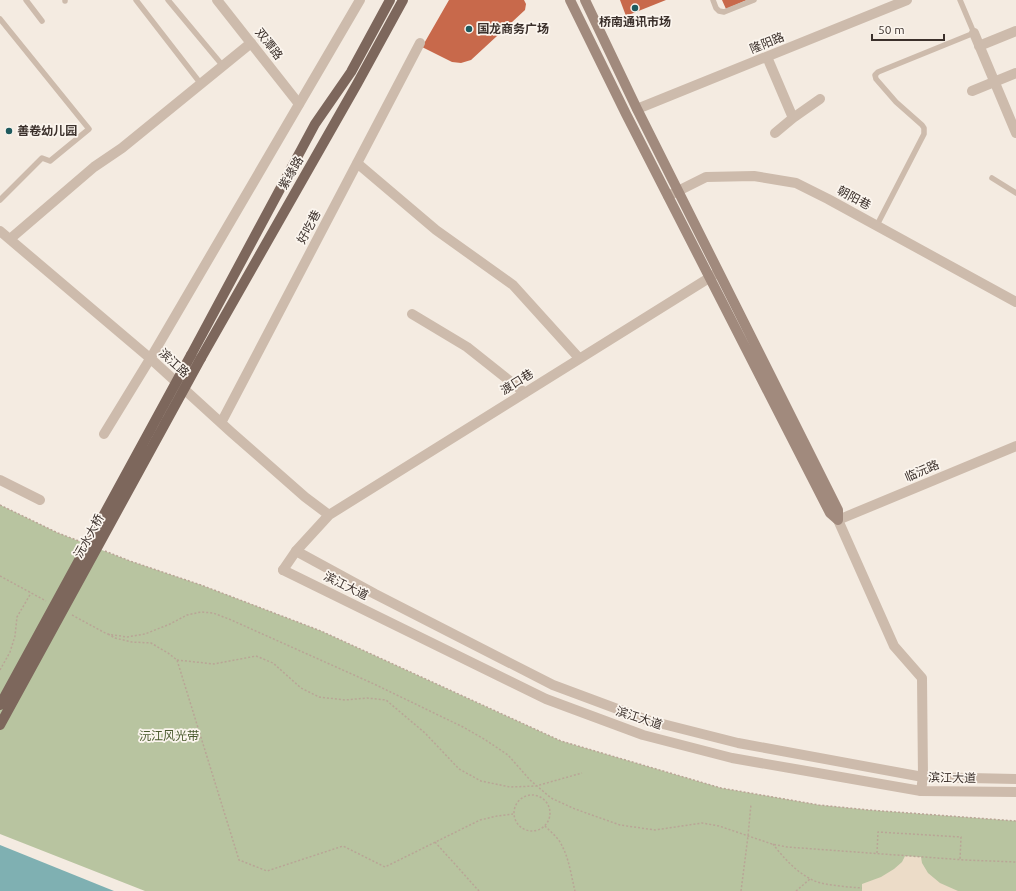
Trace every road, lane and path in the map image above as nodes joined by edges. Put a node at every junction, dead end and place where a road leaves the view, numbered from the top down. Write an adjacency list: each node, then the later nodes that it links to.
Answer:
1 (26, 0): 15 (lane)
2 (136, 0): 25 (lane)
3 (168, 0): 22 (lane)
4 (217, 0): 18 (street, 双潭路)
5 (360, 0): 28 (street)
6 (390, 0): 46 (main road, 紫缘路)
7 (403, 0): 47 (main road, 紫缘路)
8 (570, 0): 38 (main road)
9 (585, 0): 29 (main road)
10 (713, 0): 11 (lane)
11 (754, 0)
12 (906, 0): 21 (street, 隆阳路)
13 (960, 0): 17 (lane)
14 (0, 19): 39 (lane)
15 (42, 21)
16 (1016, 31): 20 (street)
17 (974, 33): 20 (street); 40 (lane)
18 (251, 43): 22 (street); 28 (street, 双潭路)
19 (420, 43): 34 (street, 好吃巷)
20 (979, 46): 24 (street)
21 (767, 57): 29 (street, 隆阳路); 31 (street)
22 (223, 66): 25 (street)
23 (1016, 73): 24 (street)
24 (994, 82): 26 (street); 30 (street)
25 (201, 84): 42 (street)
26 (972, 91)
27 (820, 99): 31 (street)
28 (299, 104): 49 (street)
29 (637, 109): 36 (main road)
30 (1012, 113): 33 (street)
31 (793, 118): 32 (street)
32 (775, 133)
33 (1016, 133)
34 (357, 163): 48 (street); 51 (street, 好吃巷)
35 (992, 178): 37 (lane)
36 (678, 190): 38 (street, 朝阳巷); 40 (street, 朝阳巷); 43 (main road)
37 (1016, 193)
38 (668, 196): 43 (main road)
39 (0, 200)
40 (877, 225): 44 (street, 朝阳巷)
41 (0, 231): 42 (street, 滨江路)
42 (10, 239): 49 (street, 滨江路)
43 (714, 274): 48 (street, 渡口巷); 58 (main road)
44 (1016, 302)
45 (412, 314): 50 (street)
46 (191, 355): 70 (main road, 沅水大桥, bridge)
47 (201, 358): 71 (main road, 沅水大桥, bridge)
48 (579, 358): 50 (street, 渡口巷)
49 (151, 359): 51 (street, 滨江路); 52 (street)
50 (524, 393): 57 (street, 渡口巷)
51 (221, 423): 57 (street, 滨江路)
52 (104, 434)
53 (1016, 446): 58 (street, 临沅路)
54 (0, 480): 55 (street)
55 (40, 500)
56 (0, 505): 59 (path)
57 (329, 515): 61 (street, 渡口巷)
58 (838, 520): 73 (street)
59 (80, 541)
60 (101, 550): 80 (path)
61 (296, 551): 62 (street, 渡口巷); 73 (street, 滨江大道)
62 (283, 570): 76 (street, 滨江大道)
63 (0, 576): 64 (path)
64 (31, 593): 65 (path); 69 (path)
65 (52, 604)
66 (72, 615): 67 (path)
67 (107, 634): 68 (path); 75 (path)
68 (177, 660): 75 (path); 83 (path)
69 (0, 670)
70 (0, 705)
71 (0, 725)
72 (582, 773): 75 (path)
73 (924, 777): 74 (street, 滨江大道); 76 (street)
74 (1016, 779)
75 (536, 786): 82 (path)
76 (921, 791): 77 (street, 滨江大道)
77 (1016, 792)
78 (751, 804): 82 (path)
79 (514, 814): 81 (path); 81 (path); 83 (path)
80 (1016, 821)
81 (545, 826): 91 (path)
82 (748, 836): 84 (path); 92 (path)
83 (435, 842): 90 (path)
84 (772, 844): 85 (path); 88 (path)
85 (877, 853): 86 (path); 86 (path)
86 (960, 860): 87 (path)
87 (1016, 862)
88 (810, 879): 89 (path); 93 (path)
89 (862, 888)
90 (479, 891)
91 (575, 891)
92 (741, 891)
93 (796, 891)

